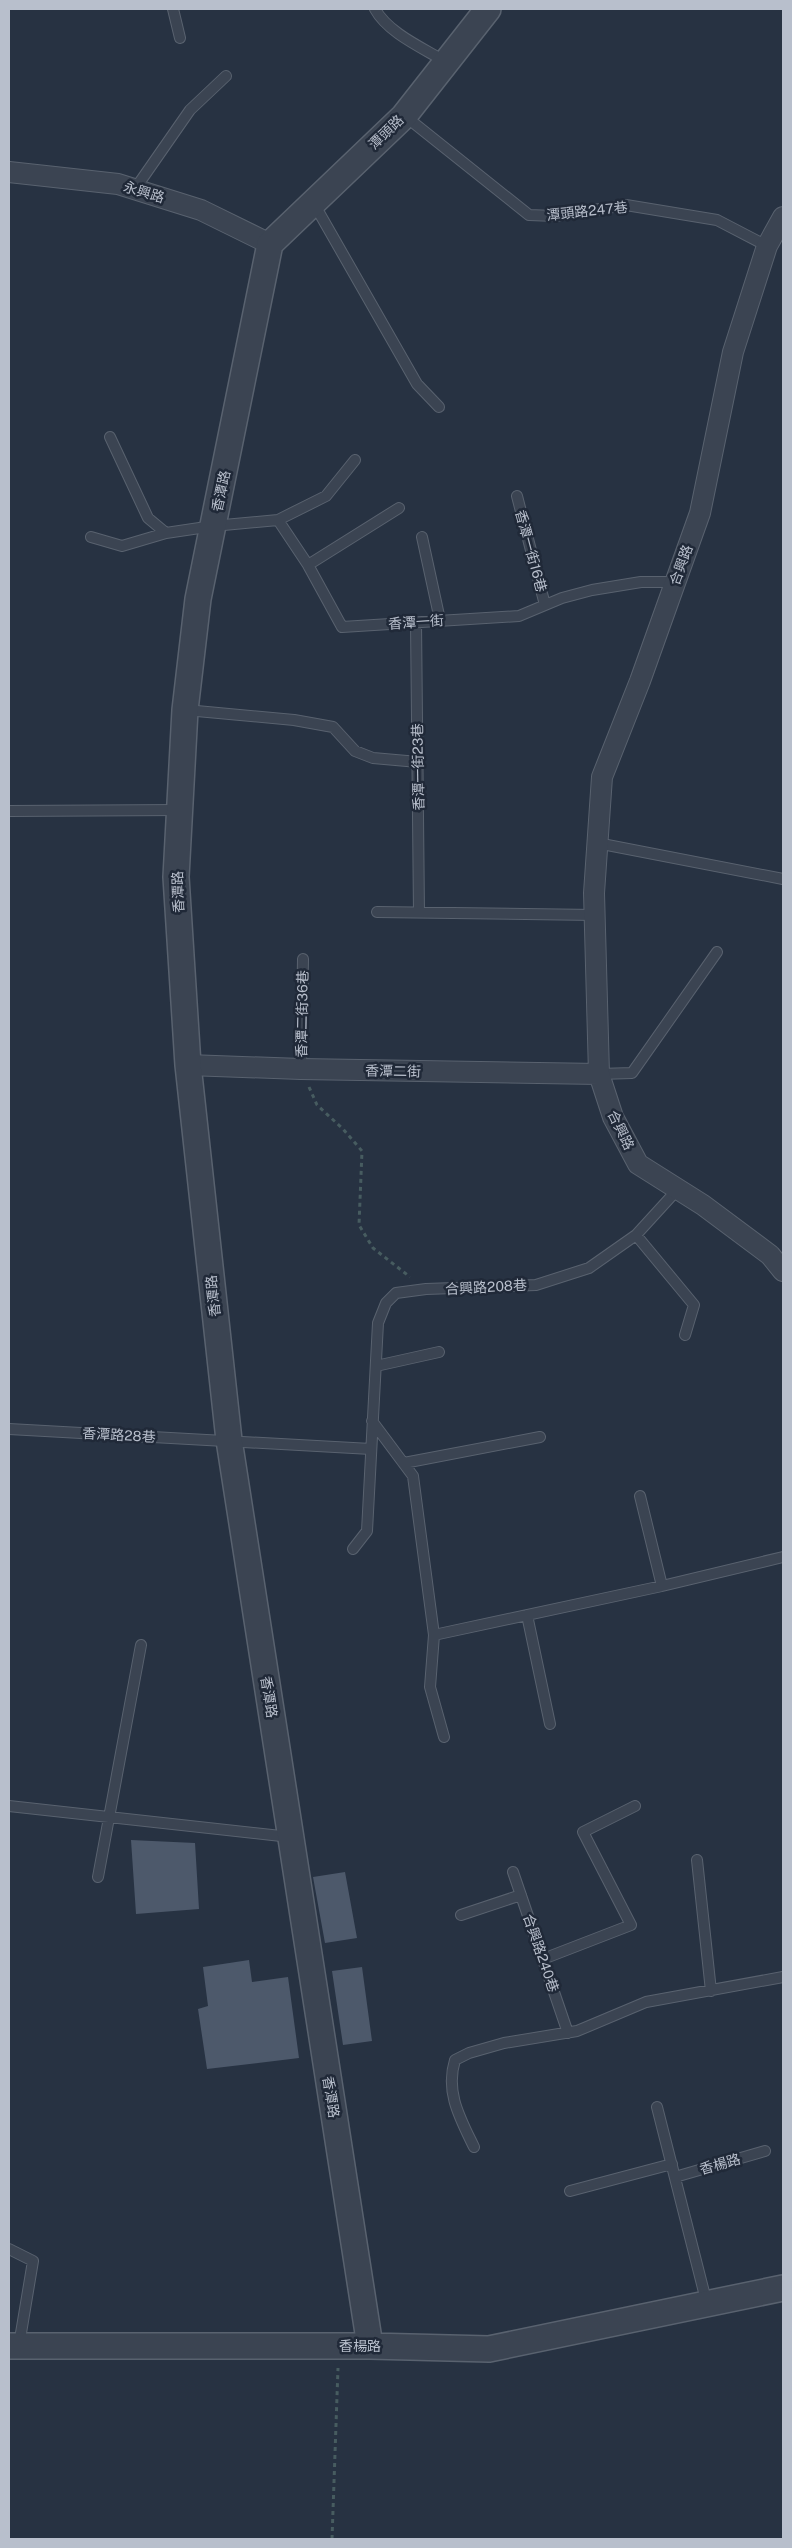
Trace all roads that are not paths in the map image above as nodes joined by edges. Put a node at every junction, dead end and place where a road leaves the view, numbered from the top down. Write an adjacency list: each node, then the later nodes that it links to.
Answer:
1 (173, 9): 4 (lane)
2 (375, 9): 5 (lane)
3 (488, 9): 5 (street, 潭頭路)
4 (180, 38)
5 (446, 62): 7 (street, 潭頭路)
6 (226, 76): 9 (lane)
7 (404, 116): 10 (street, 潭頭路); 11 (lane, 潭頭路247巷)
8 (9, 172): 9 (street, 永興路)
9 (135, 189): 12 (street, 永興路)
10 (313, 202): 12 (street, 潭頭路); 13 (lane)
11 (777, 233): 24 (street, 合興路)
12 (270, 244): 19 (street, 香潭路)
13 (439, 407)
14 (110, 438): 20 (lane)
15 (355, 460): 18 (lane)
16 (517, 496): 25 (lane, 香潭一街16巷)
17 (398, 508): 23 (lane)
18 (278, 520): 19 (lane); 23 (lane, 香潭一街)
19 (213, 526): 20 (lane); 28 (street, 香潭路)
20 (166, 533): 21 (lane)
21 (91, 537)
22 (422, 537): 26 (lane)
23 (308, 565): 27 (lane, 香潭一街)
24 (675, 582): 25 (lane, 香潭一街); 32 (street, 合興路)
25 (545, 605): 26 (lane, 香潭一街)
26 (440, 620): 27 (lane, 香潭一街)
27 (416, 622): 29 (lane, 香潭一街23巷)
28 (185, 710): 29 (lane); 30 (street, 香潭路)
29 (418, 762): 35 (lane, 香潭一街23巷)
30 (180, 810): 31 (lane); 39 (street, 香潭路)
31 (9, 811)
32 (598, 843): 33 (lane); 36 (street, 合興路)
33 (783, 879)
34 (377, 912): 35 (lane)
35 (419, 913): 36 (lane)
36 (595, 915): 41 (street, 合興路)
37 (717, 952): 41 (lane)
38 (303, 958): 40 (lane, 香潭二街36巷)
39 (188, 1065): 40 (street, 香潭二街); 51 (street, 香潭路)
40 (301, 1069): 41 (street, 香潭二街)
41 (599, 1074): 42 (street, 合興路)
42 (678, 1189): 43 (lane, 合興路208巷); 44 (street, 合興路)
43 (636, 1235): 45 (lane); 47 (lane, 合興路208巷)
44 (783, 1271)
45 (685, 1335)
46 (439, 1352): 47 (lane)
47 (376, 1366): 48 (lane, 合興路208巷)
48 (372, 1421): 52 (lane, 合興路208巷); 53 (lane)
49 (9, 1429): 51 (lane, 香潭路28巷)
50 (540, 1437): 53 (lane)
51 (229, 1440): 52 (lane, 香潭路28巷); 66 (street, 香潭路)
52 (371, 1449): 55 (lane, 合興路208巷)
53 (404, 1463): 59 (lane)
54 (640, 1496): 57 (lane)
55 (353, 1549)
56 (783, 1557): 57 (lane)
57 (662, 1586): 58 (lane)
58 (527, 1615): 59 (lane); 61 (lane)
59 (434, 1635): 62 (lane)
60 (141, 1645): 65 (lane)
61 (550, 1724)
62 (444, 1737)
63 (9, 1806): 65 (lane)
64 (635, 1806): 72 (lane)
65 (110, 1817): 66 (lane); 69 (lane)
66 (291, 1837): 86 (street, 香潭路)
67 (697, 1860): 74 (lane)
68 (513, 1872): 70 (lane, 合興路240巷)
69 (98, 1877)
70 (521, 1896): 71 (lane); 72 (lane, 合興路240巷)
71 (460, 1916)
72 (543, 1959): 75 (lane, 合興路240巷)
73 (783, 1977): 74 (lane)
74 (711, 1991): 75 (lane)
75 (568, 2033): 77 (lane)
76 (657, 2107): 79 (lane)
77 (474, 2146)
78 (766, 2151): 80 (lane, 香楊路)
79 (672, 2164): 80 (lane); 81 (lane)
80 (675, 2177): 84 (lane)
81 (570, 2191)
82 (9, 2249): 85 (lane)
83 (783, 2288): 84 (street, 香楊路)
84 (707, 2304): 86 (street, 香楊路)
85 (14, 2346): 86 (street, 香楊路)
86 (370, 2346)

